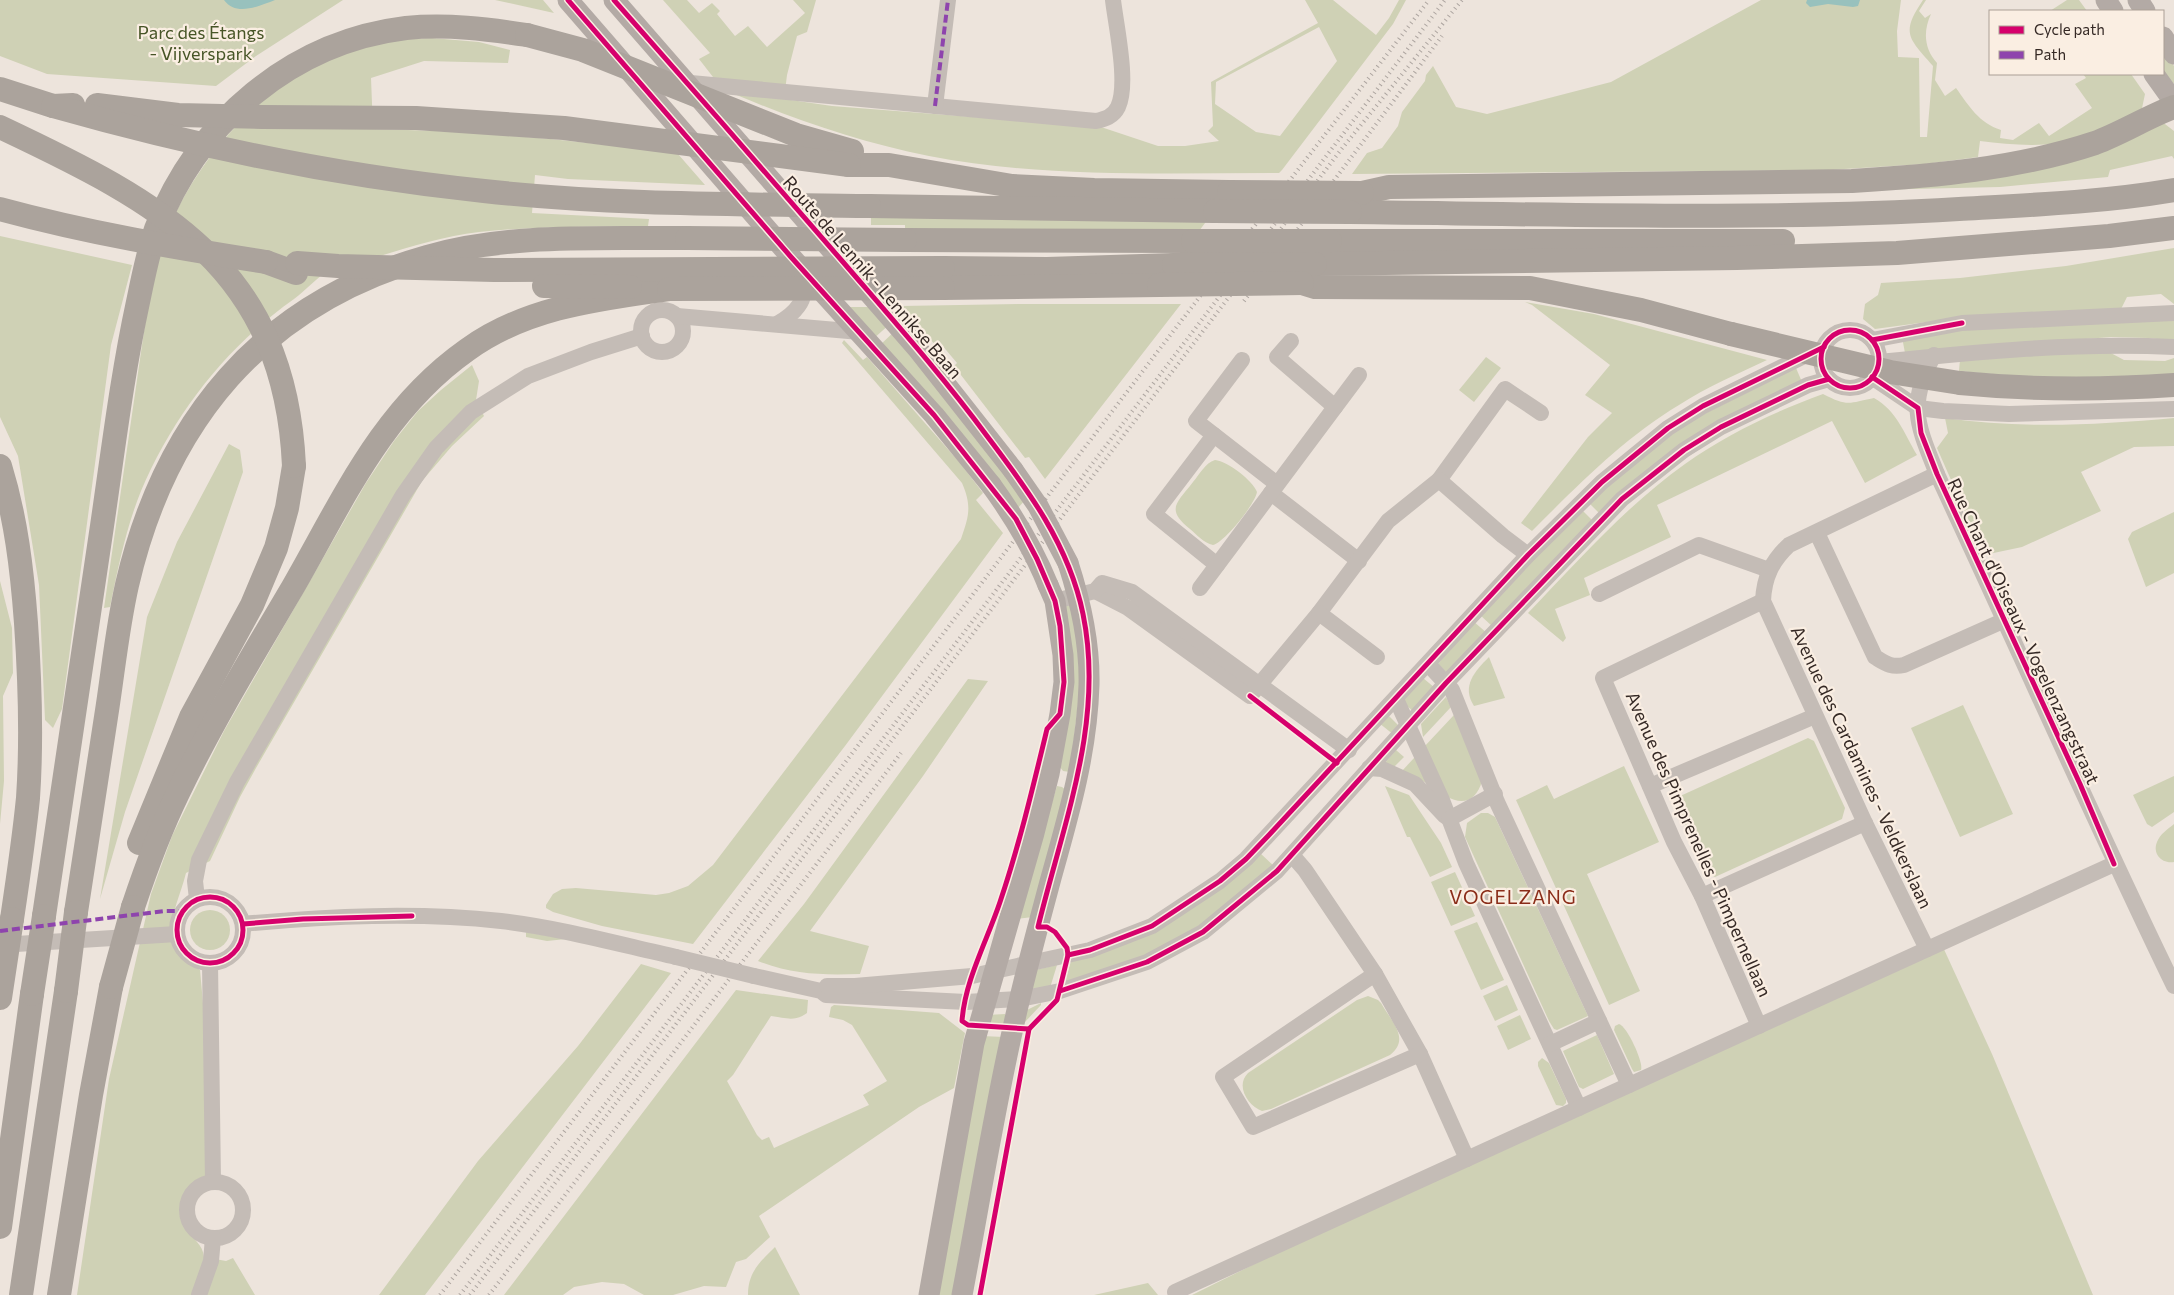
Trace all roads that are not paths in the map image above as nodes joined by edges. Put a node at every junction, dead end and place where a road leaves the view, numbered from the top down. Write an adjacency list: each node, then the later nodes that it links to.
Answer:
1 (568, 0): 9 (main road)
2 (614, 0): 8 (main road, Route de Lennik - Lennikse Baan)
3 (948, 0): 13 (street)
4 (1113, 0): 13 (street)
5 (2164, 39): 6 (main road)
6 (2174, 54)
7 (2155, 75): 11 (main road)
8 (687, 82): 9 (street); 13 (street); 57 (main road, Route de Lennik - Lennikse Baan, bridge)
9 (643, 84): 22 (main road)
10 (0, 89): 12 (highway)
11 (2174, 102)
12 (53, 106): 16 (highway, bridge); 18 (highway, bridge)
13 (935, 106)
14 (2174, 107): 18 (highway)
15 (0, 127): 80 (highway, bridge)
16 (850, 158): 18 (highway, bridge); 103 (highway, bridge)
17 (2172, 190): 18 (highway)
18 (1356, 202)
19 (0, 209): 23 (highway, bridge)
20 (2174, 228): 21 (highway)
21 (2009, 245): 24 (highway); 106 (highway, bridge)
22 (791, 257): 29 (street); 30 (main road)
23 (266, 262): 25 (highway, bridge); 26 (highway, bridge)
24 (1308, 274): 25 (highway, bridge); 25 (highway, bridge); 41 (highway, bridge)
25 (943, 278): 26 (highway, bridge)
26 (669, 290): 80 (highway)
27 (2174, 313): 32 (street)
28 (677, 316): 29 (street); 31 (street); 31 (street)
29 (777, 324): 30 (street)
30 (860, 332): 58 (main road, bridge)
31 (642, 336): 79 (street)
32 (1872, 340): 34 (street); 38 (street)
33 (1290, 341): 42 (street)
34 (1824, 347): 40 (street); 52 (street)
35 (2174, 347): 36 (street)
36 (1934, 355): 38 (street); 43 (street, Rue Chant d'Oiseaux - Vogelenzangstraat)
37 (1242, 360): 46 (street)
38 (1876, 370): 40 (street); 43 (street)
39 (1359, 374): 42 (street)
40 (1829, 379): 65 (street)
41 (2174, 385)
42 (1335, 407): 50 (street)
43 (1918, 408): 44 (street); 48 (street, Rue Chant d'Oiseaux - Vogelenzangstraat)
44 (2174, 409)
45 (1542, 413): 49 (street)
46 (1214, 434): 50 (street); 54 (street)
47 (0, 466): 92 (highway, bridge)
48 (1937, 474): 51 (street); 62 (street, Rue Chant d'Oiseaux - Vogelenzangstraat)
49 (1440, 480): 52 (street); 53 (street)
50 (1274, 488): 53 (street); 54 (street)
51 (1818, 533): 55 (street); 62 (street)
52 (1528, 556): 64 (street)
53 (1359, 561): 61 (street)
54 (1217, 565): 56 (street)
55 (1769, 570): 59 (street); 60 (street)
56 (1200, 588)
57 (1086, 592): 58 (street); 66 (street); 86 (main road, Route de Lennik - Lennikse Baan)
58 (1051, 593): 87 (main road)
59 (1599, 594)
60 (1762, 601): 68 (street, Avenue des Cardamines - Veldkerslaan); 72 (street, Avenue des Pimprenelles - Pimpernellaan)
61 (1319, 613): 63 (street); 66 (street)
62 (2005, 620): 77 (street, Rue Chant d'Oiseaux - Vogelenzangstraat)
63 (1376, 657)
64 (1428, 664): 65 (street); 67 (street)
65 (1446, 683): 69 (street); 73 (street)
66 (1254, 690): 70 (street)
67 (1396, 698): 69 (street); 70 (street)
68 (1815, 716): 72 (street); 75 (street, Avenue des Cardamines - Veldkerslaan)
69 (1409, 724): 71 (street); 74 (street)
70 (1349, 750): 86 (street)
71 (1369, 768): 74 (street); 76 (street)
72 (1650, 786): 78 (street, Avenue des Pimprenelles - Pimpernellaan)
73 (1495, 794): 74 (street); 95 (street)
74 (1449, 820): 97 (street)
75 (1865, 823): 78 (street); 84 (street, Avenue des Cardamines - Veldkerslaan)
76 (1292, 855): 88 (street); 93 (street)
77 (2114, 864): 84 (street); 89 (street, Rue Chant d'Oiseaux - Vogelenzangstraat)
78 (1702, 896): 96 (street, Avenue des Pimprenelles - Pimpernellaan)
79 (197, 899): 81 (street); 82 (street)
80 (125, 907): 90 (highway)
81 (243, 924): 85 (street); 91 (street, bridge)
82 (177, 934): 83 (street); 85 (street)
83 (0, 945)
84 (1927, 949): 96 (street)
85 (210, 963): 102 (street)
86 (1029, 964): 87 (street); 93 (main road, Route de Lennik - Lennikse Baan)
87 (993, 972): 91 (street); 94 (main road)
88 (1375, 974): 98 (street); 98 (street)
89 (2174, 986)
90 (104, 987): 107 (highway); 108 (highway)
91 (821, 991): 94 (street)
92 (0, 998)
93 (1020, 999): 94 (street); 111 (main road, Route de Lennik - Lennikse Baan)
94 (985, 1001): 110 (main road)
95 (1599, 1021): 97 (street); 99 (street)
96 (1759, 1026): 99 (street)
97 (1550, 1044): 100 (street)
98 (1420, 1054): 101 (street)
99 (1629, 1085): 100 (street)
100 (1579, 1108): 101 (street)
101 (1467, 1159): 105 (street)
102 (213, 1182): 104 (street); 104 (street)
103 (0, 1227)
104 (213, 1238): 109 (street)
105 (1175, 1292)
106 (21, 1295)
107 (49, 1295)
108 (59, 1295)
109 (198, 1295)
110 (929, 1295)
111 (962, 1295)

